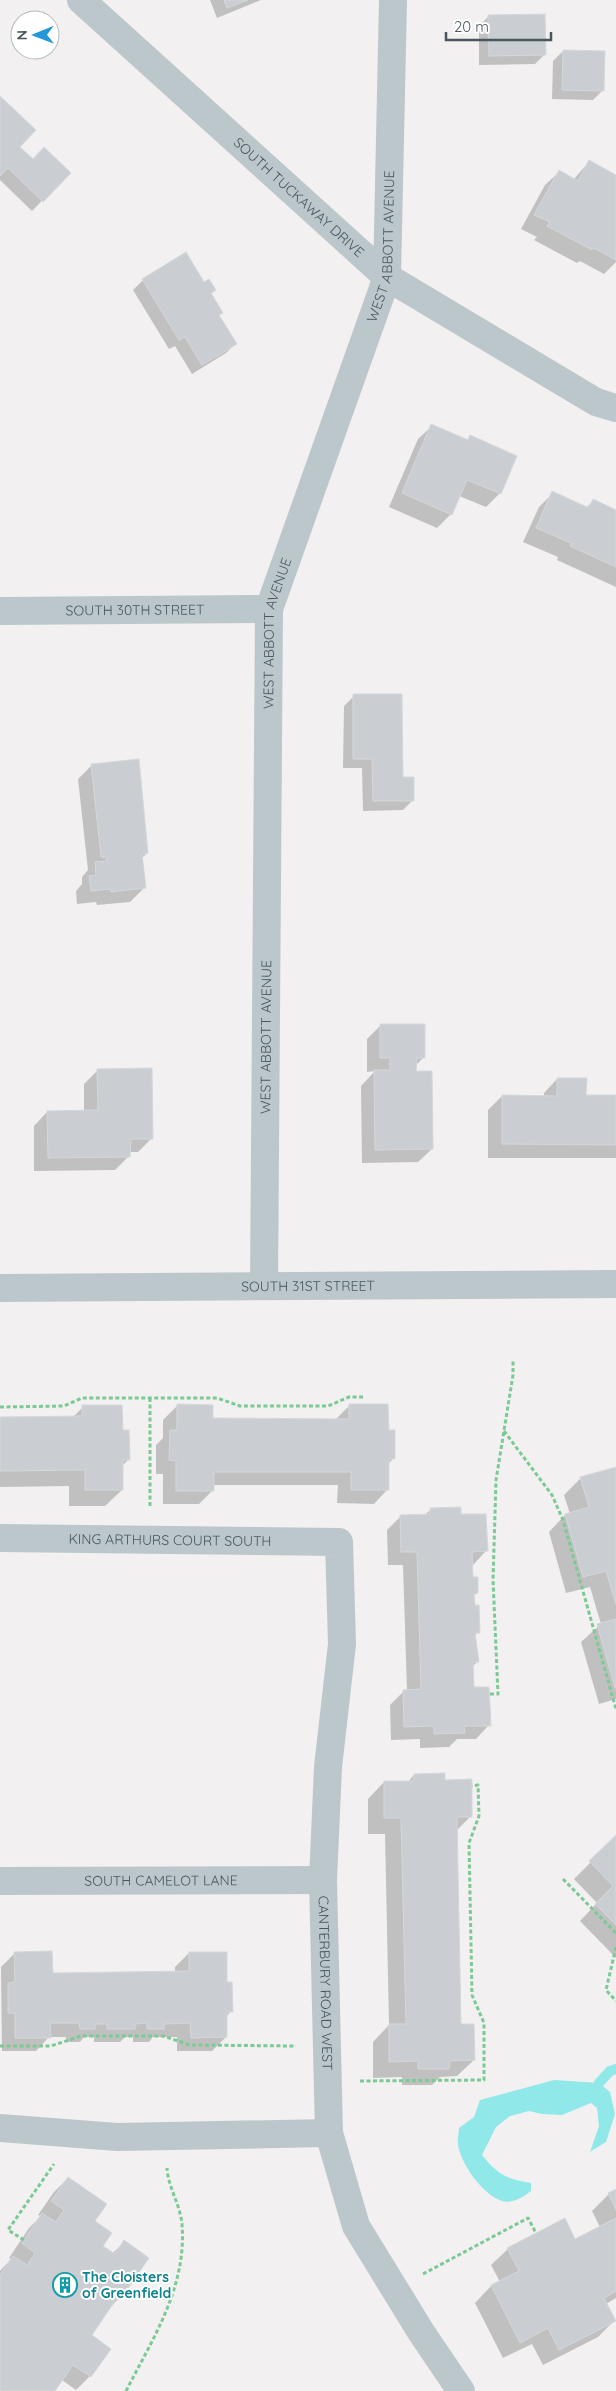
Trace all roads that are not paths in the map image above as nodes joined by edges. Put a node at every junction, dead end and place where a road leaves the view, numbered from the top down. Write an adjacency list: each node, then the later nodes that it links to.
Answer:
1 (81, 0): 3 (street, SOUTH TUCKAWAY DRIVE)
2 (393, 0): 3 (street, WEST ABBOTT AVENUE)
3 (387, 277): 4 (street, SOUTH TUCKAWAY DRIVE); 5 (street, WEST ABBOTT AVENUE)
4 (616, 408)
5 (270, 609): 6 (street, SOUTH 30TH STREET); 8 (street, WEST ABBOTT AVENUE)
6 (0, 611)
7 (616, 1284): 8 (street, SOUTH 31ST STREET)
8 (264, 1286): 9 (street, SOUTH 31ST STREET)
9 (0, 1288)
10 (0, 1538): 11 (street, KING ARTHURS COURT SOUTH)
11 (339, 1542): 12 (street, CANTERBURY ROAD WEST)
12 (323, 1880): 13 (street, SOUTH CAMELOT LANE); 15 (street, CANTERBURY ROAD WEST)
13 (0, 1881)
14 (0, 2128): 15 (street)
15 (329, 2133): 16 (street, CANTERBURY ROAD WEST)
16 (461, 2391)

